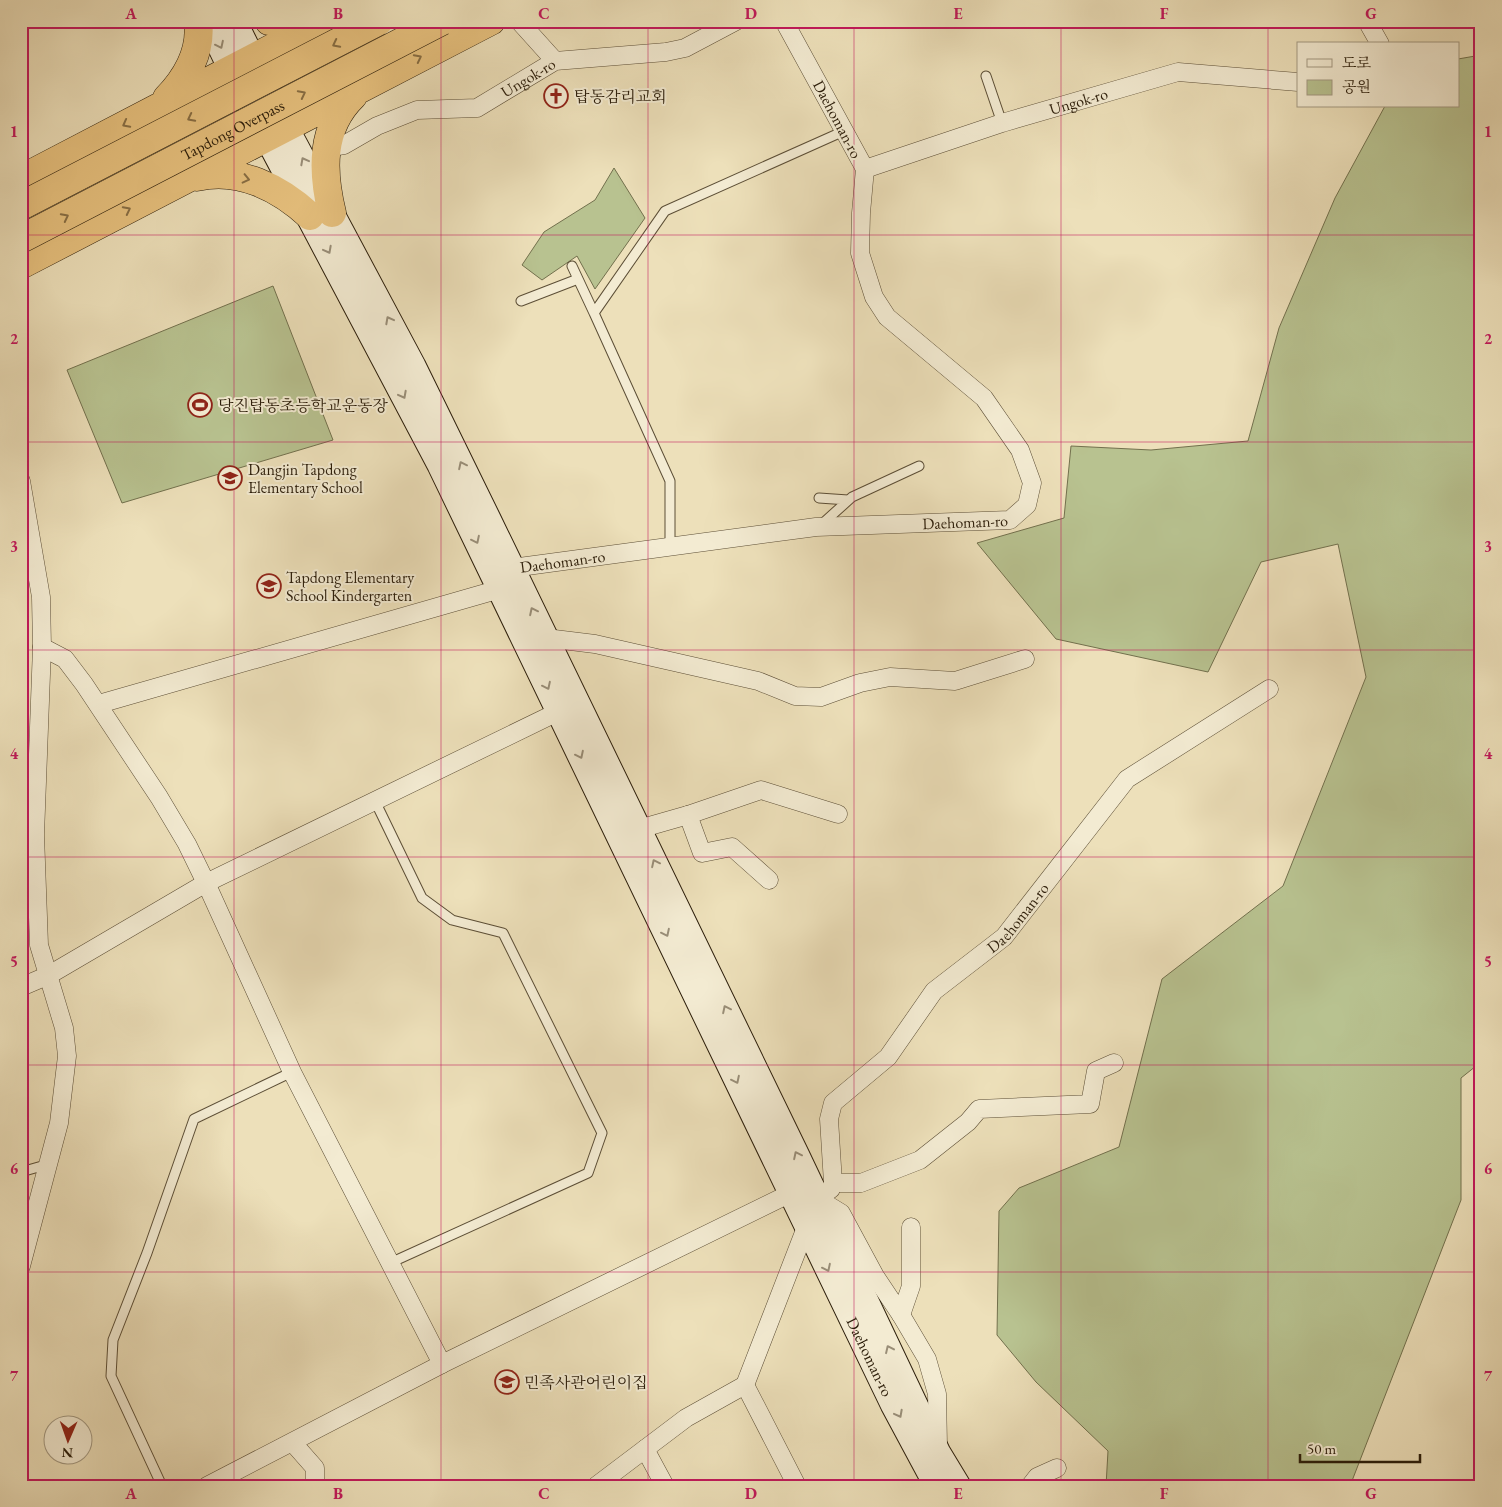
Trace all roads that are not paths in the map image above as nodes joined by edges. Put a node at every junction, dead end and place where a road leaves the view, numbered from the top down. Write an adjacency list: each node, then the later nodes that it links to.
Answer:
1 (198, 21): 19 (highway)
2 (208, 21): 15 (main road, one-way to 15)
3 (234, 21): 15 (main road)
4 (269, 21): 5 (highway)
5 (324, 21): 15 (highway)
6 (379, 21): 27 (highway, Tapdong Overpass, one-way to 27, bridge)
7 (442, 21): 29 (highway, Tapdong Overpass, one-way to 7, bridge)
8 (491, 21): 17 (highway, one-way to 8)
9 (519, 21): 14 (street)
10 (736, 21): 14 (street, Ungok-ro)
11 (784, 21): 21 (street, Daehoman-ro)
12 (1367, 21): 13 (street)
13 (1379, 42)
14 (555, 61): 23 (street, Ungok-ro)
15 (241, 63): 19 (highway); 22 (main road)
16 (986, 76): 20 (lane)
17 (375, 81): 22 (highway); 23 (highway)
18 (1297, 82): 20 (street, Ungok-ro)
19 (154, 109): 25 (highway, one-way to 25)
20 (1002, 123): 24 (street, Ungok-ro)
21 (844, 131): 24 (street, Daehoman-ro); 34 (lane)
22 (277, 133): 26 (highway); 28 (main road)
23 (326, 148): 28 (highway)
24 (864, 169): 39 (street, Daehoman-ro)
25 (21, 179)
26 (181, 182): 28 (highway, one-way to 28); 30 (highway, one-way to 26)
27 (21, 206)
28 (321, 215): 41 (main road, one-way to 28); 42 (main road, one-way to 42)
29 (21, 239)
30 (21, 265)
31 (572, 266): 32 (lane)
32 (578, 279): 33 (lane); 34 (lane)
33 (521, 302)
34 (594, 313): 40 (lane)
35 (919, 466): 38 (lane)
36 (21, 481): 44 (street)
37 (819, 498): 38 (lane)
38 (848, 500): 39 (lane)
39 (819, 527): 40 (street, Daehoman-ro)
40 (670, 547): 41 (street, Daehoman-ro)
41 (512, 568): 43 (main road, one-way to 41)
42 (500, 589): 47 (street); 48 (main road, one-way to 48)
43 (546, 638): 45 (street); 48 (main road)
44 (42, 647): 47 (street); 55 (street)
45 (1025, 659)
46 (1269, 689): 61 (street, Daehoman-ro)
47 (98, 704): 54 (street)
48 (568, 707): 49 (street); 52 (main road); 62 (main road, Daehoman-ro, one-way to 62)
49 (375, 801): 54 (street); 65 (lane)
50 (838, 814): 51 (street)
51 (688, 816): 52 (street); 53 (street)
52 (639, 829): 61 (main road, one-way to 52)
53 (768, 880)
54 (206, 883): 55 (street); 58 (street)
55 (49, 975): 56 (street); 59 (street)
56 (27, 984)
57 (1114, 1063): 61 (street)
58 (292, 1072): 65 (street); 74 (lane)
59 (49, 1164): 60 (lane); 66 (street)
60 (21, 1172)
61 (827, 1191): 63 (street, Daehoman-ro); 67 (street); 72 (main road, Daehoman-ro, one-way to 61)
62 (791, 1192): 63 (main road, Daehoman-ro); 68 (street)
63 (807, 1226): 69 (street, Daehoman-ro); 80 (main road, Daehoman-ro, one-way to 80)
64 (911, 1227): 67 (street)
65 (390, 1263): 68 (street)
66 (21, 1266)
67 (901, 1316): 72 (street)
68 (442, 1364): 70 (street)
69 (745, 1384): 71 (street); 79 (street)
70 (293, 1443): 75 (street); 76 (street)
71 (645, 1449): 77 (street); 78 (street)
72 (938, 1453): 81 (main road, Daehoman-ro)
73 (1057, 1468): 82 (street)
74 (162, 1486)
75 (206, 1486)
76 (314, 1486)
77 (596, 1486)
78 (665, 1486)
79 (797, 1486)
80 (937, 1486)
81 (958, 1486)
82 (1030, 1486)

